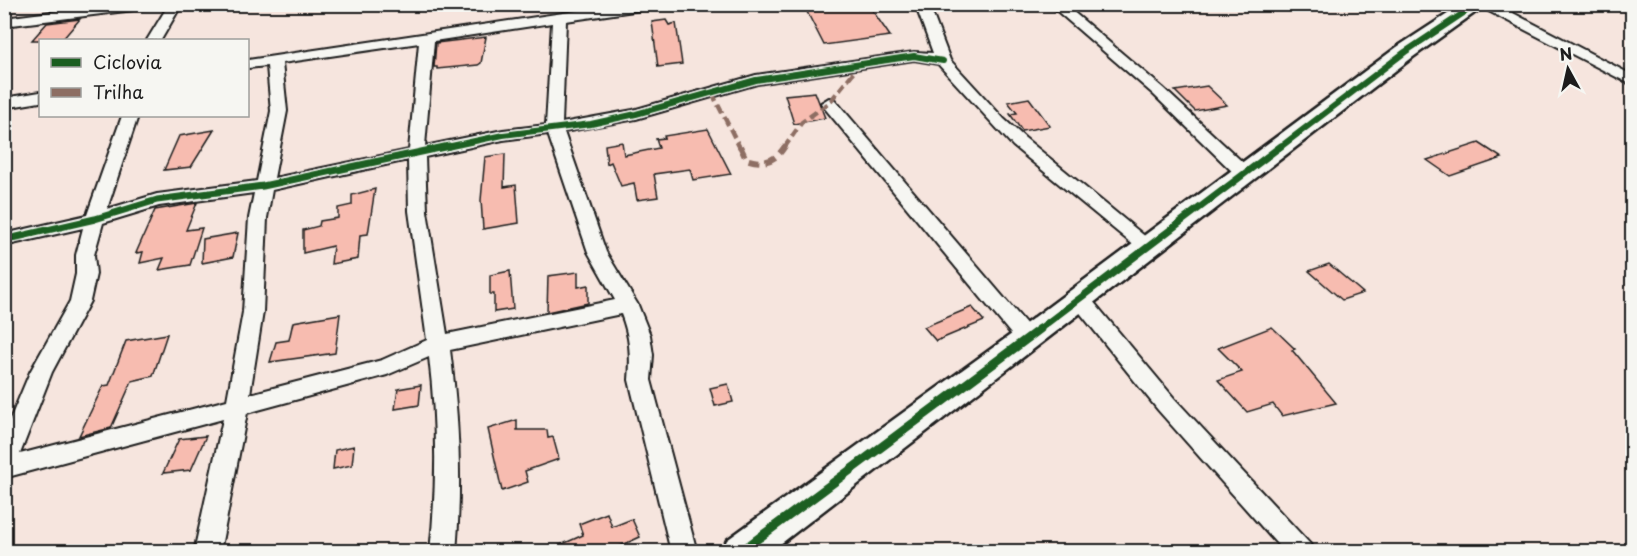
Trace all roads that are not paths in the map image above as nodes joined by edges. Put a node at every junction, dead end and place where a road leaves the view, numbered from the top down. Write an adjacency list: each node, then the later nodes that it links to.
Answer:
1 (150, 4): 7 (street)
2 (176, 4): 11 (street)
3 (654, 4): 8 (street)
4 (1055, 4): 22 (street)
5 (927, 6): 13 (street)
6 (1472, 6): 15 (street); 22 (street)
7 (107, 8): 9 (street)
8 (559, 19): 10 (street); 20 (street)
9 (4, 22)
10 (427, 38): 12 (street); 21 (street)
11 (155, 39)
12 (274, 60): 14 (street); 23 (street)
13 (943, 61): 20 (street); 26 (street)
14 (249, 64)
15 (1632, 81)
16 (39, 97): 17 (street)
17 (4, 103)
18 (829, 103): 29 (street)
19 (130, 117): 24 (street)
20 (554, 128): 21 (street); 28 (street)
21 (416, 155): 23 (street); 30 (street)
22 (1246, 175): 26 (street)
23 (263, 186): 24 (street); 31 (street)
24 (95, 219): 25 (street); 32 (street)
25 (4, 240)
26 (1149, 247): 27 (street)
27 (1080, 299): 29 (street); 37 (street)
28 (628, 305): 30 (street); 35 (street)
29 (1027, 339): 36 (street)
30 (438, 344): 31 (street); 34 (street)
31 (237, 408): 32 (street); 33 (street)
32 (4, 466)
33 (207, 552)
34 (442, 552)
35 (684, 552)
36 (740, 552)
37 (1301, 552)

